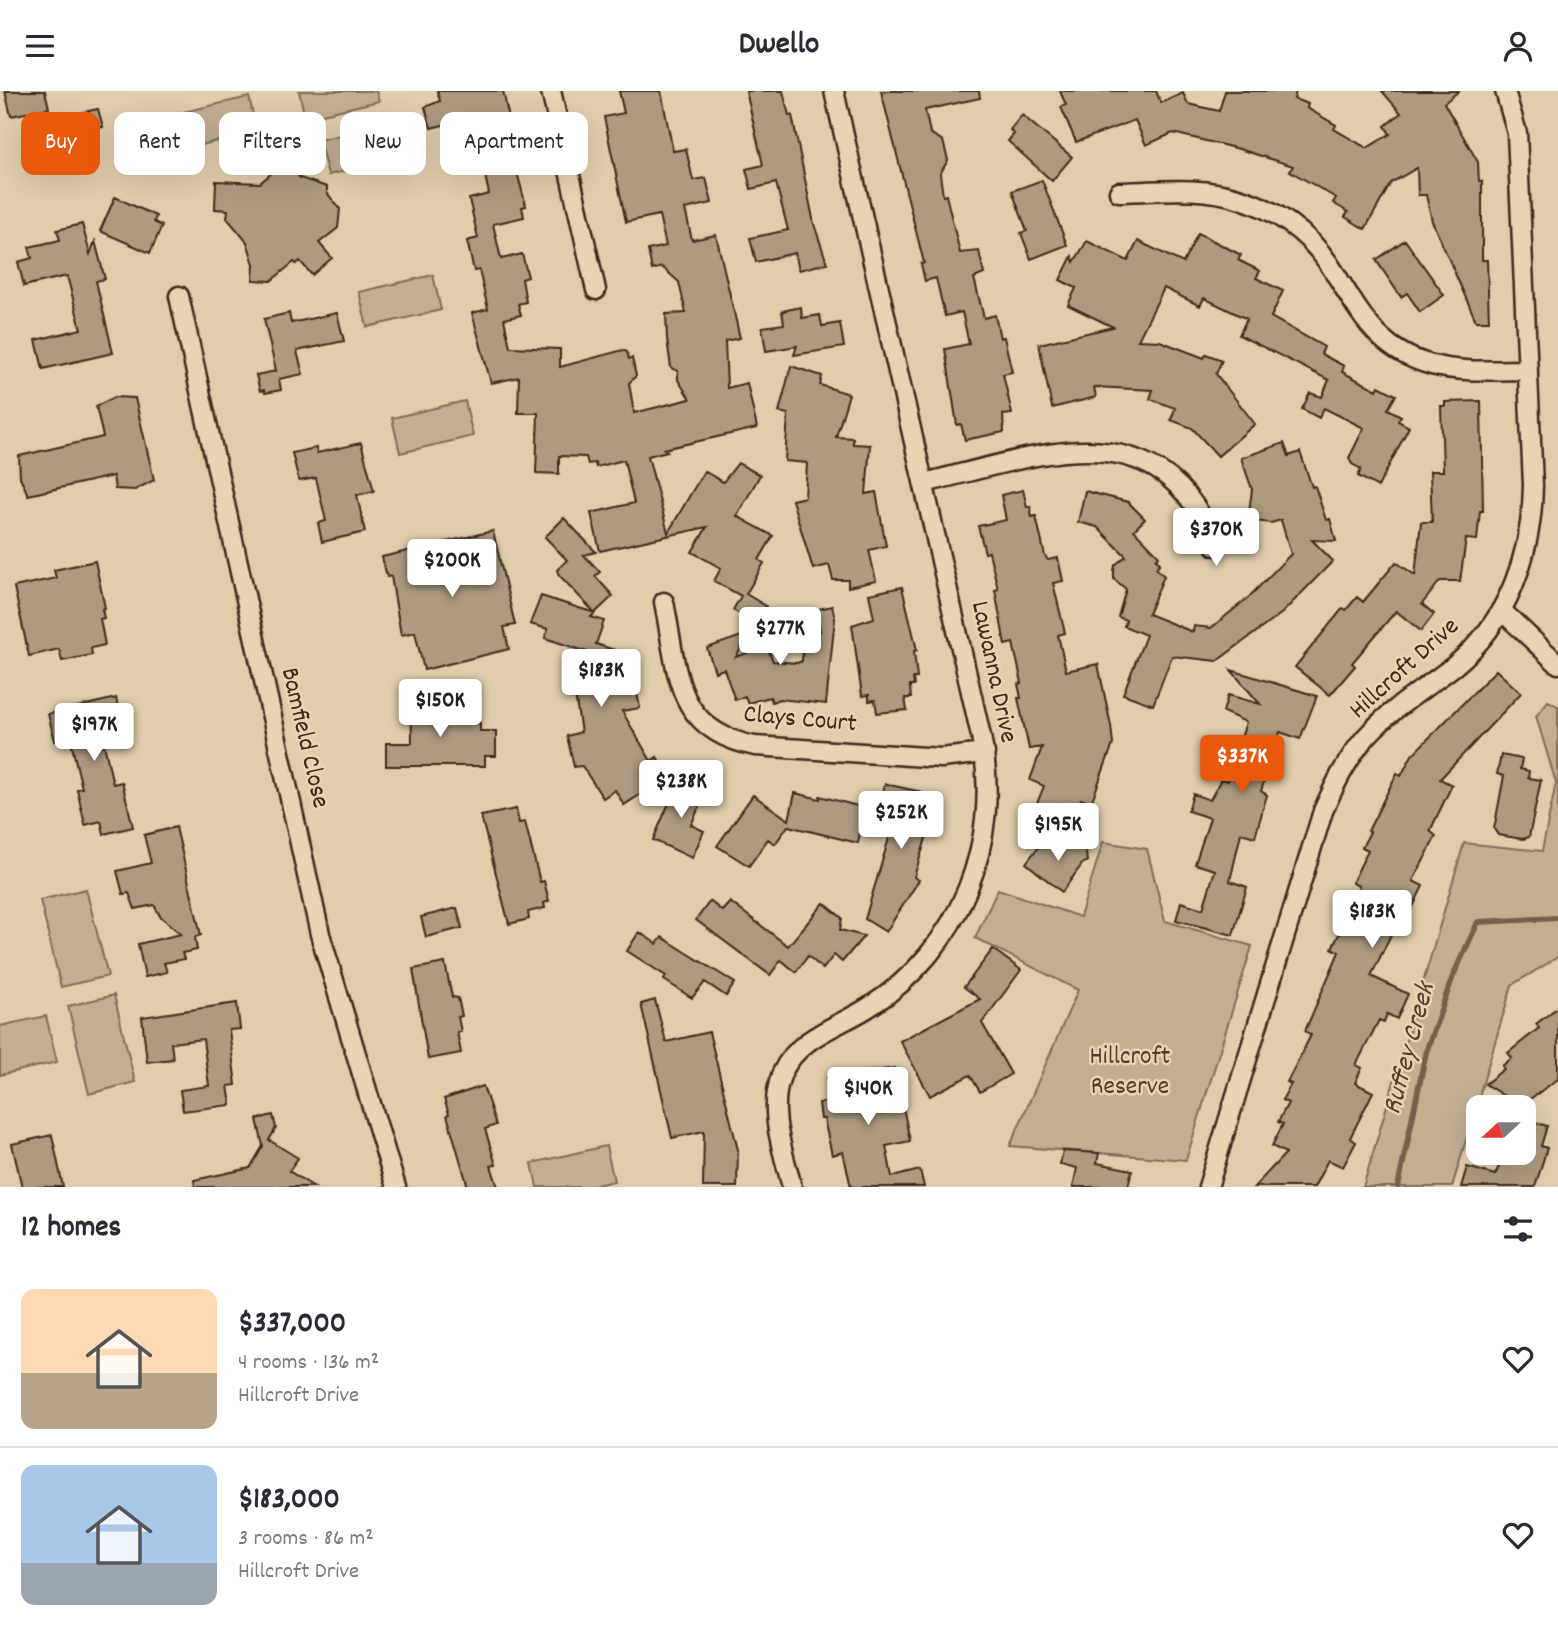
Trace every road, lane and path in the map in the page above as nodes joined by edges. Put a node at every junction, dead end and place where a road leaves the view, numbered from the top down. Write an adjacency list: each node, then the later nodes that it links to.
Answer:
1 (551, 91): 5 (street)
2 (834, 91): 8 (street, Lawanna Drive)
3 (1505, 91): 7 (street, Hillcroft Drive)
4 (1119, 192): 7 (street)
5 (596, 290)
6 (179, 296): 14 (street, Bamfield Close)
7 (1528, 370): 11 (street, Hillcroft Drive)
8 (924, 483): 9 (street); 13 (street, Lawanna Drive)
9 (1216, 546)
10 (664, 602): 13 (street, Clays Court)
11 (1501, 610): 12 (street); 16 (street, Hillcroft Drive)
12 (1558, 664)
13 (985, 753): 15 (street, Lawanna Drive)
14 (396, 1187)
15 (792, 1187)
16 (1208, 1187)

